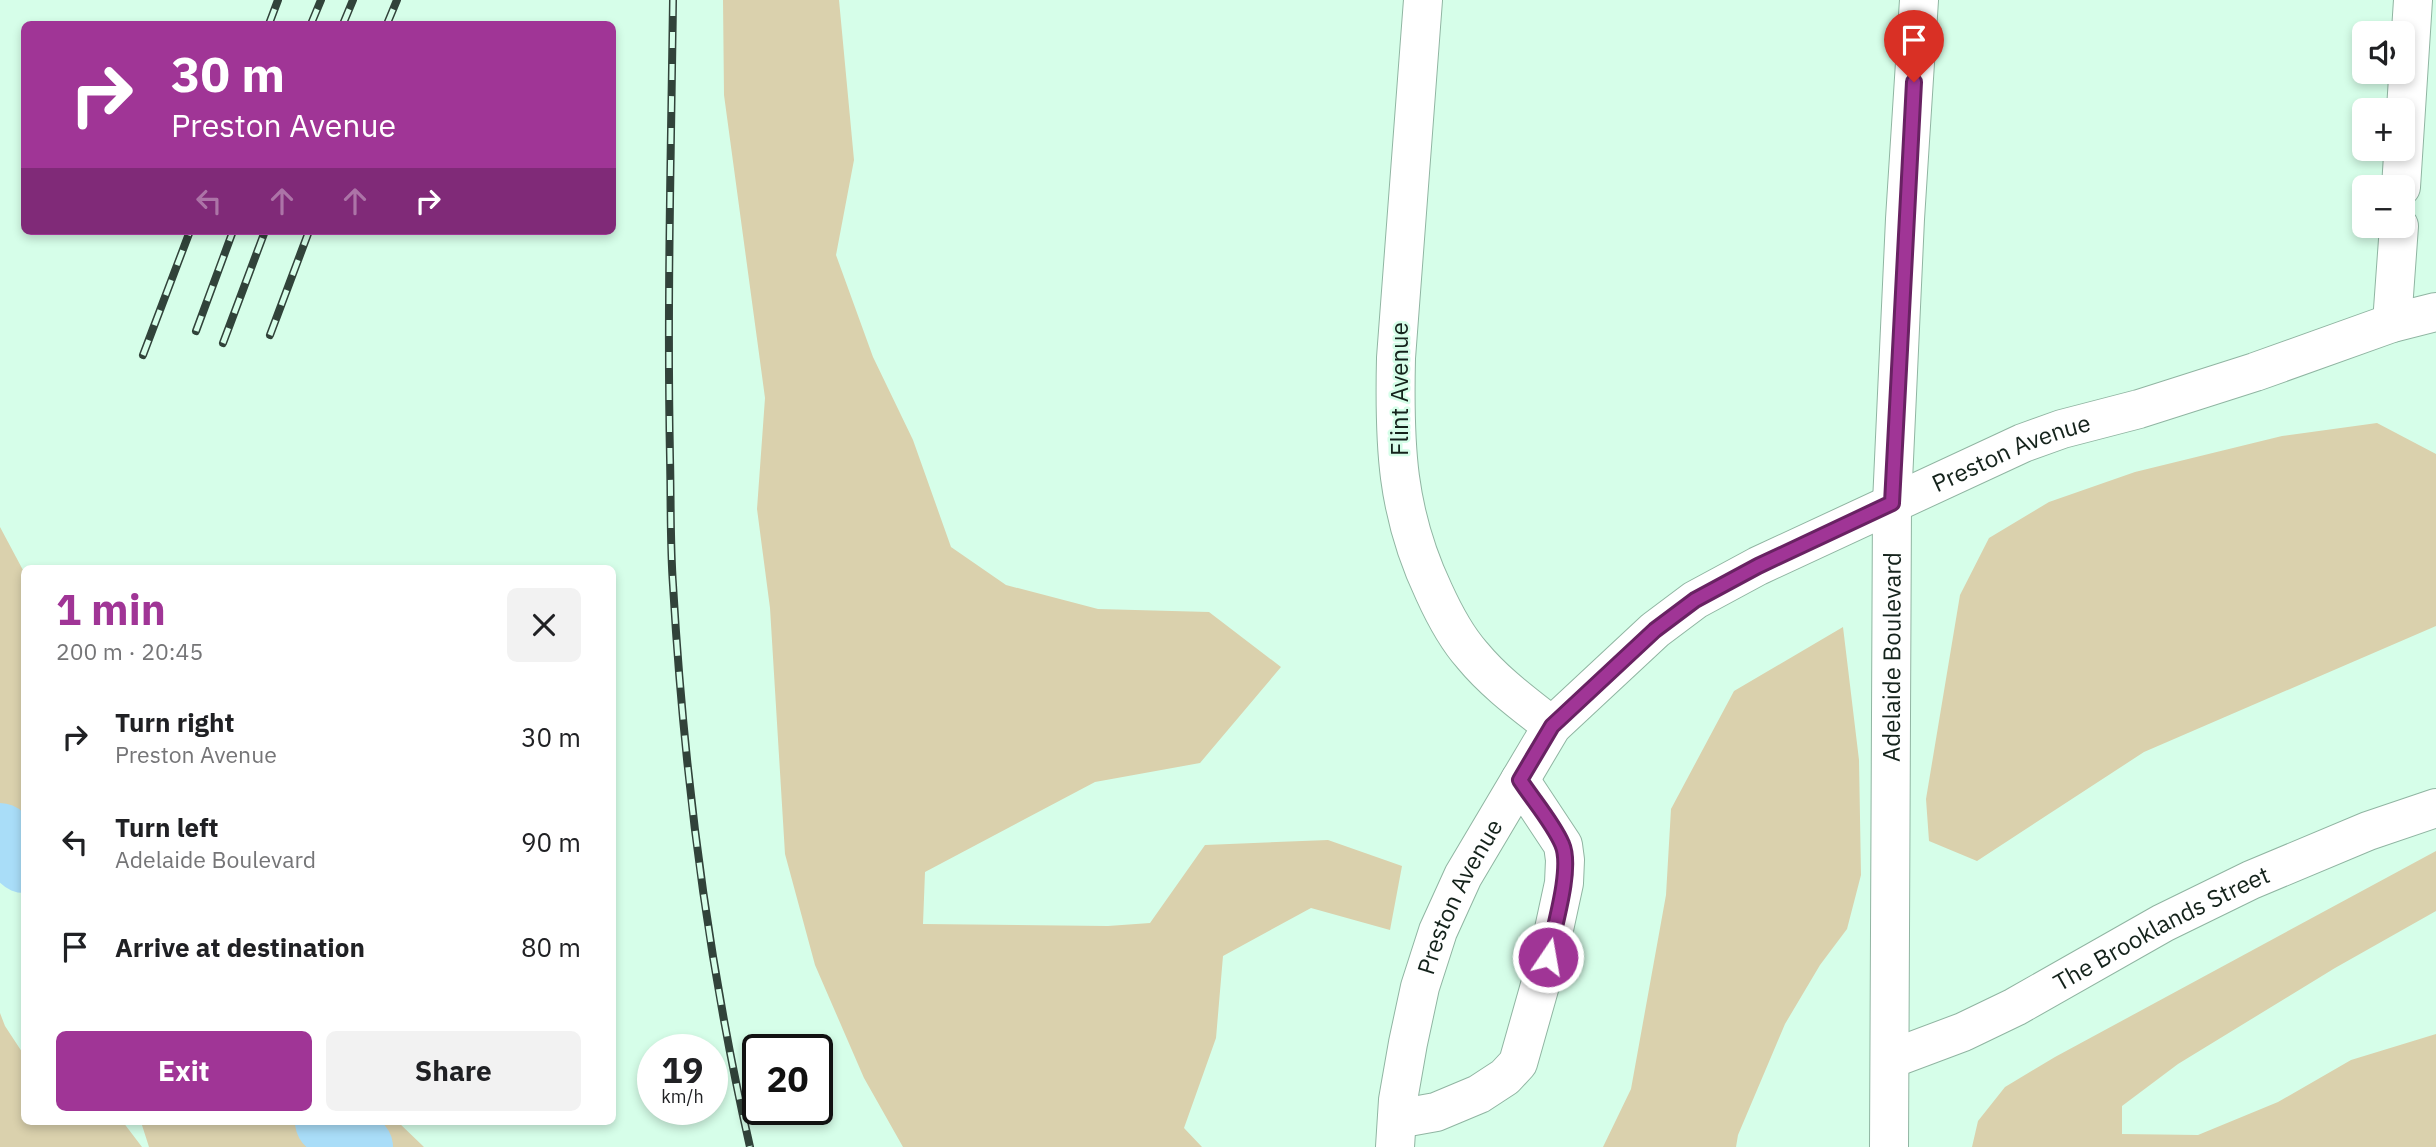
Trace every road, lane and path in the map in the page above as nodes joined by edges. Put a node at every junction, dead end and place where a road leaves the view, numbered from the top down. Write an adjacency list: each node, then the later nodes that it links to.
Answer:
1 (1423, 0): 9 (street, Flint Avenue)
2 (1919, 0): 8 (street, Adelaide Boulevard)
3 (2413, 0): 4 (street)
4 (2402, 175)
5 (2398, 238): 7 (street)
6 (2436, 312): 7 (street, Preston Avenue)
7 (2392, 324): 8 (street, Preston Avenue)
8 (1892, 503): 9 (street, Preston Avenue); 12 (street, Adelaide Boulevard)
9 (1552, 726): 10 (street, Preston Avenue)
10 (1520, 780): 13 (street, Preston Avenue); 13 (street)
11 (2436, 808): 12 (street, The Brooklands Street)
12 (1891, 1059): 14 (street, Adelaide Boulevard)
13 (1396, 1133)
14 (1889, 1147)

